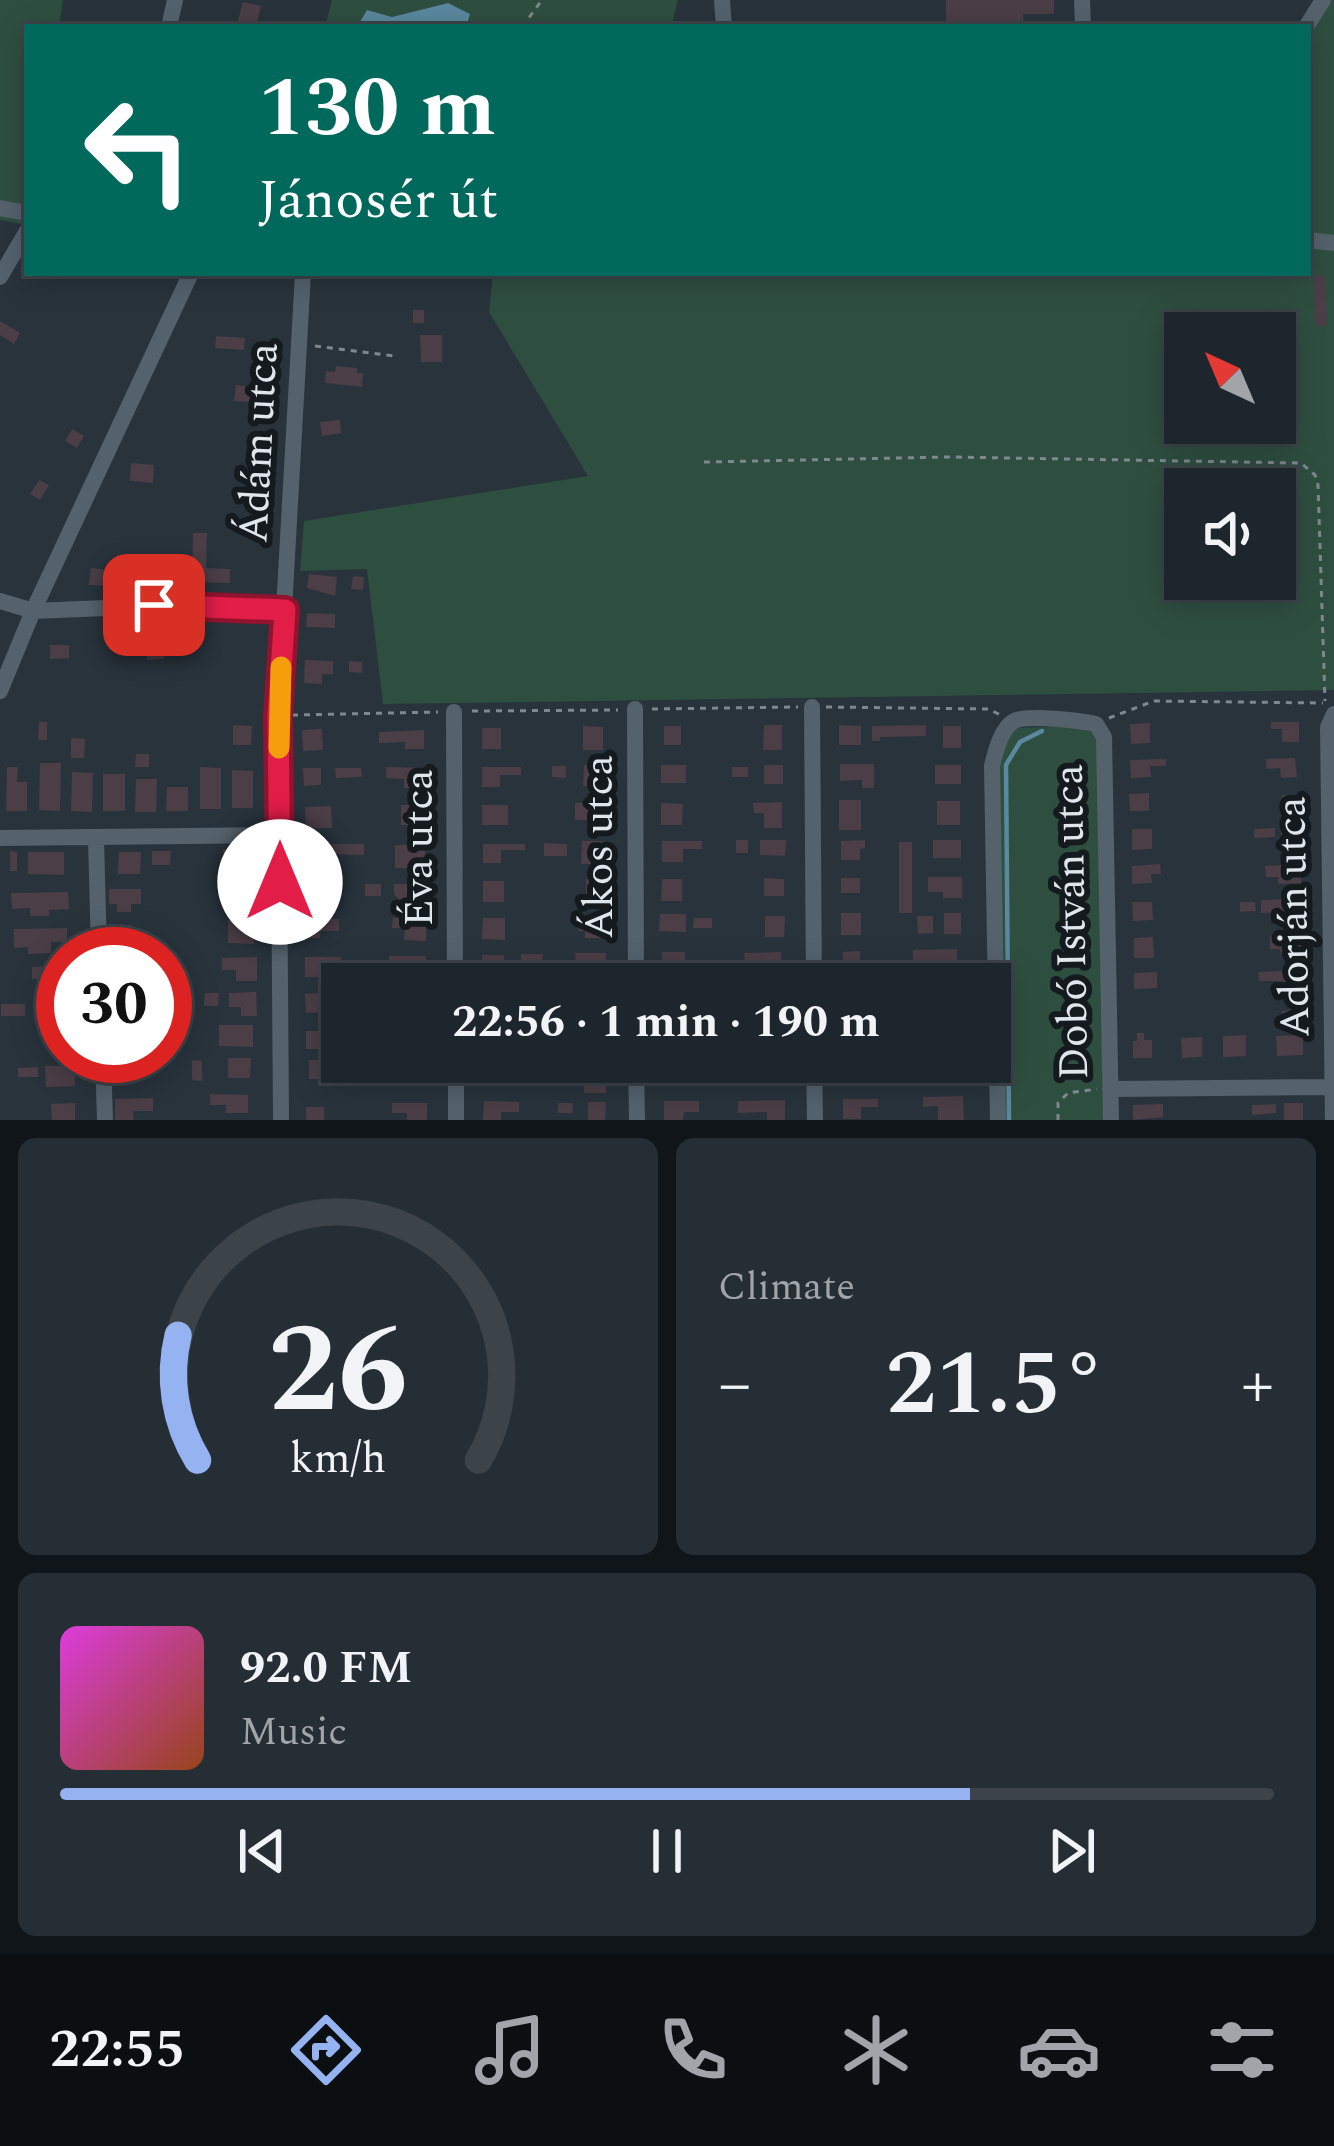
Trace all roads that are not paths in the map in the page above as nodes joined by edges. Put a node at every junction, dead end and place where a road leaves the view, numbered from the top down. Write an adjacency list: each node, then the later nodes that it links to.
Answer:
1 (24, 236): 4 (street)
2 (190, 276): 7 (street)
3 (303, 276): 6 (street, Ádám utca)
4 (0, 278)
5 (0, 601): 7 (street)
6 (285, 610): 7 (street); 13 (street, Ádám utca)
7 (33, 611): 8 (street)
8 (0, 691)
9 (812, 707): 19 (street)
10 (1329, 708): 24 (street, Adorján utca)
11 (634, 710): 18 (street, Ákos utca)
12 (454, 712): 17 (street, Éva utca)
13 (280, 835): 15 (street); 27 (street, Ádám utca)
14 (0, 838): 15 (street)
15 (95, 838): 16 (street)
16 (99, 927)
17 (455, 963)
18 (636, 963)
19 (814, 963)
20 (104, 1083): 26 (street)
21 (456, 1083): 28 (street)
22 (636, 1083): 29 (street)
23 (814, 1083): 30 (street)
24 (1333, 1087): 25 (street); 33 (street, Adorján utca)
25 (1110, 1089): 31 (street, Dobó István utca); 32 (street, Dobó István utca)
26 (105, 1120)
27 (281, 1120)
28 (456, 1120)
29 (637, 1120)
30 (815, 1120)
31 (998, 1120)
32 (1111, 1120)
33 (1333, 1120)

